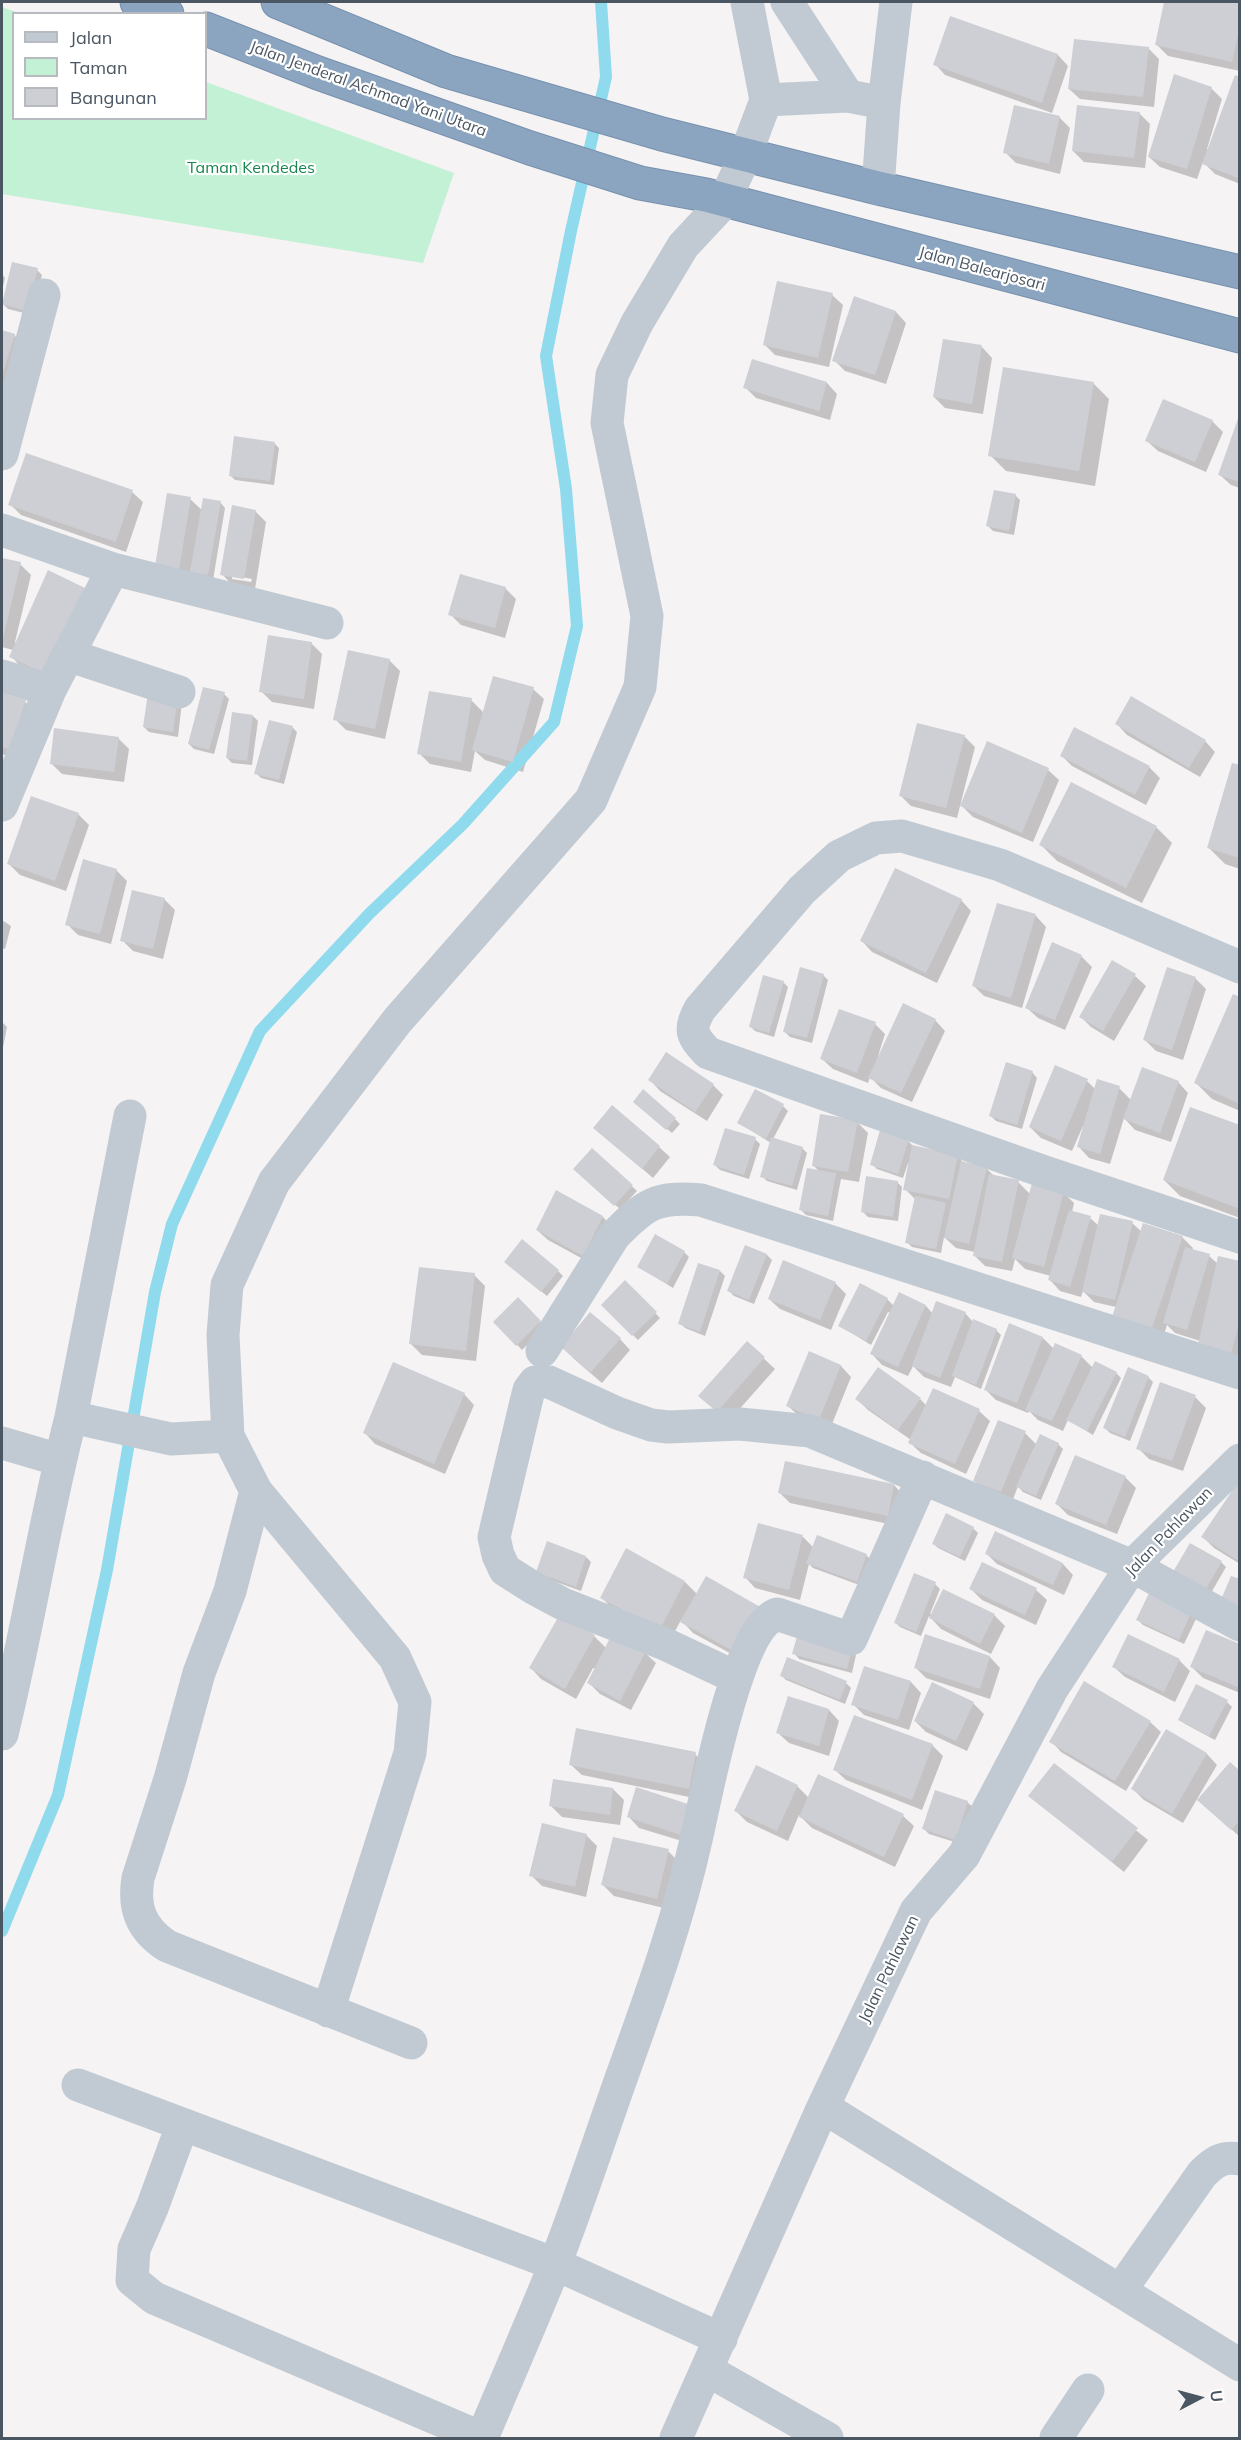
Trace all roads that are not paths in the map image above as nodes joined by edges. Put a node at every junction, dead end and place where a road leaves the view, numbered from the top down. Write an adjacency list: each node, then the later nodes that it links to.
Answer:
1 (137, 2): 6 (highway)
2 (278, 2): 11 (highway)
3 (747, 2): 9 (street)
4 (787, 2): 8 (street)
5 (896, 2): 10 (street)
6 (161, 12)
7 (207, 29): 12 (highway, Jalan Jenderal Achmad Yani Utara)
8 (848, 96): 9 (street); 10 (street)
9 (766, 100): 11 (street)
10 (884, 103): 13 (street)
11 (745, 156): 13 (highway); 14 (street)
12 (640, 183): 14 (highway, Jalan Balearjosari)
13 (878, 188): 15 (highway)
14 (724, 202): 17 (highway, Jalan Balearjosari); 33 (street)
15 (1239, 272)
16 (44, 295): 18 (street)
17 (1239, 336)
18 (3, 443)
19 (2, 530): 20 (street)
20 (113, 569): 21 (street); 22 (street)
21 (327, 622)
22 (68, 655): 24 (street); 25 (street)
23 (2, 676): 24 (street)
24 (50, 690): 26 (street)
25 (179, 692)
26 (2, 805)
27 (1239, 967): 29 (street)
28 (130, 1116): 32 (street)
29 (1239, 1237)
30 (542, 1351): 31 (street)
31 (1239, 1373)
32 (71, 1417): 33 (street); 35 (street)
33 (228, 1436): 38 (street)
34 (2, 1443): 35 (street)
35 (60, 1460): 41 (street)
36 (1239, 1460): 39 (street, Jalan Pahlawan)
37 (923, 1477): 39 (street); 43 (street); 43 (street)
38 (256, 1491): 45 (street); 45 (street)
39 (1132, 1566): 40 (street); 48 (street, Jalan Pahlawan)
40 (1239, 1625)
41 (13, 1628): 42 (street)
42 (10, 1661): 44 (street)
43 (737, 1678): 51 (street)
44 (2, 1734)
45 (328, 2011): 46 (street)
46 (411, 2043)
47 (78, 2085): 49 (street)
48 (823, 2107): 52 (street); 53 (street, Jalan Pahlawan)
49 (182, 2126): 51 (street); 57 (street)
50 (1239, 2159): 52 (street)
51 (555, 2264): 53 (street); 57 (street)
52 (1120, 2292): 54 (street)
53 (721, 2339): 55 (street, Jalan Pahlawan)
54 (1239, 2365)
55 (707, 2370): 58 (street, Jalan Pahlawan); 59 (street)
56 (1088, 2390): 60 (street)
57 (482, 2439)
58 (676, 2439)
59 (827, 2439)
60 (1056, 2439)

